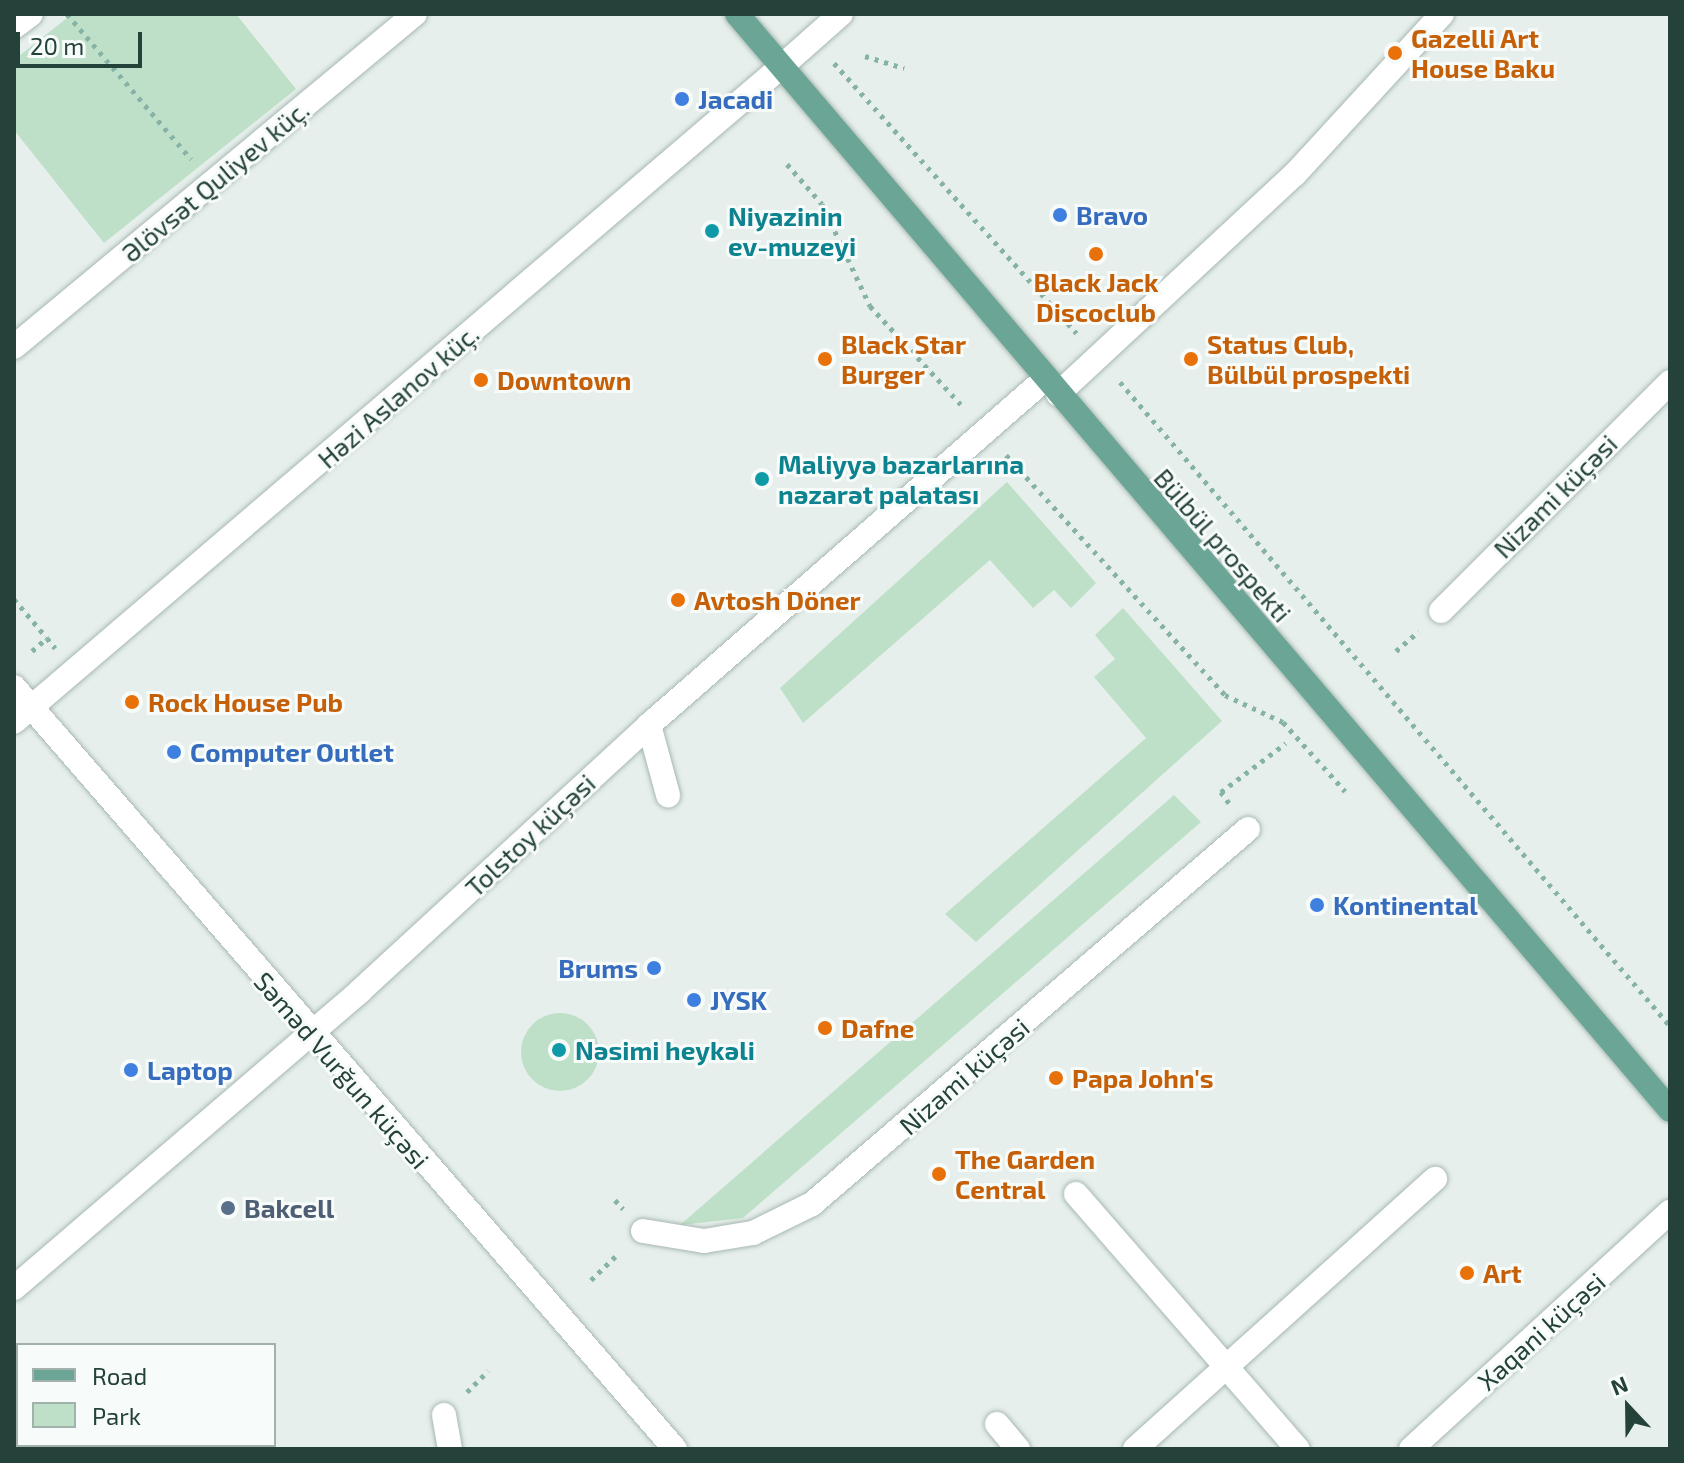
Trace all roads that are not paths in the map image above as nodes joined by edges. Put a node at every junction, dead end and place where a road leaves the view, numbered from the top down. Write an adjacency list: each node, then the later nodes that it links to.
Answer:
1 (31, 14): 6 (street)
2 (415, 14): 8 (street, Əlövsət Quliyev küç.)
3 (737, 14): 7 (main road, Bülbül prospekti)
4 (841, 14): 7 (street, Həzi Aslanov küç.)
5 (1442, 14): 10 (street, Tolstoy küçəsi)
6 (14, 27)
7 (781, 67): 10 (main road, Bülbül prospekti); 13 (street, Həzi Aslanov küç.)
8 (14, 347)
9 (1670, 382): 11 (street, Nizami küçəsi)
10 (1052, 387): 14 (street, Tolstoy küçəsi); 18 (main road, Bülbül prospekti)
11 (1441, 611)
12 (14, 687): 13 (street, Səməd Vurğun küçəsi)
13 (22, 715): 17 (street, Səməd Vurğun küçəsi)
14 (649, 725): 15 (street); 17 (street, Tolstoy küçəsi)
15 (668, 795)
16 (1248, 829): 22 (street, Nizami küçəsi)
17 (311, 1035): 23 (street, Tolstoy küçəsi); 28 (street, Səməd Vurğun küçəsi)
18 (1670, 1110)
19 (1435, 1179): 24 (street)
20 (1076, 1194): 24 (street)
21 (1670, 1212): 32 (street, Xaqani küçəsi)
22 (643, 1231)
23 (14, 1288)
24 (1222, 1369): 30 (street); 31 (street)
25 (444, 1415): 27 (street)
26 (997, 1424): 29 (street)
27 (450, 1449)
28 (675, 1449)
29 (1018, 1449)
30 (1135, 1449)
31 (1298, 1449)
32 (1411, 1449)

